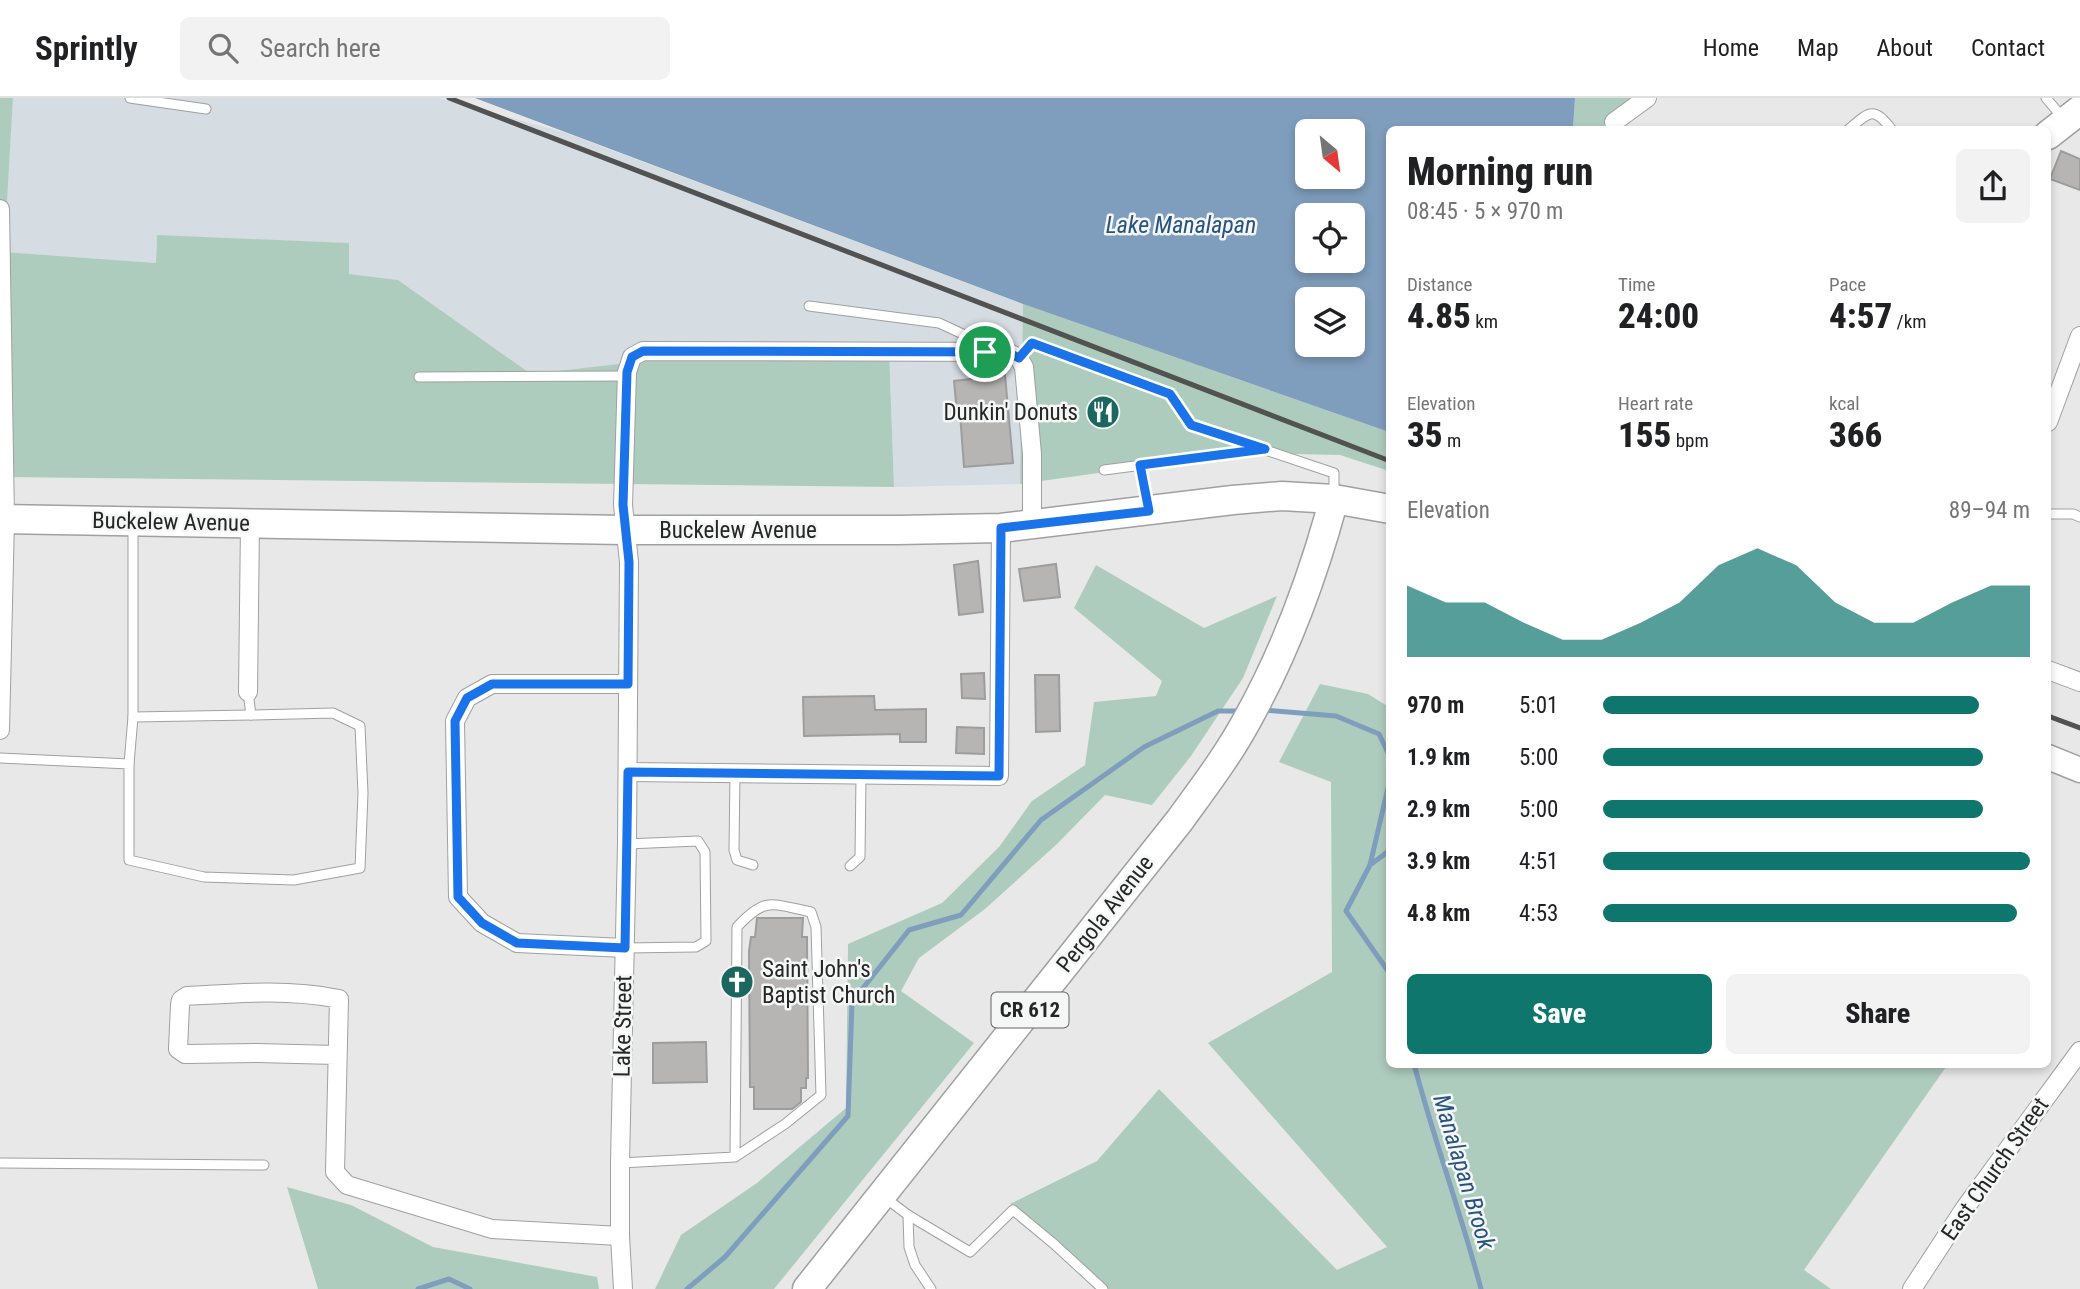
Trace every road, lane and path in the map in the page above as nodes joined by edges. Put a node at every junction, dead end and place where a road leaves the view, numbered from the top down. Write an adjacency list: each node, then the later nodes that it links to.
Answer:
1 (130, 98): 5 (lane)
2 (1619, 98): 7 (street)
3 (1647, 98): 7 (street)
4 (2046, 98): 6 (lane)
5 (206, 109)
6 (2064, 122)
7 (1614, 126)
8 (1853, 126): 9 (lane)
9 (1889, 126)
10 (0, 209): 26 (street)
11 (809, 306): 13 (lane)
12 (2080, 336): 17 (street)
13 (985, 352): 14 (street); 15 (street)
14 (1019, 358): 18 (lane); 29 (street)
15 (627, 376): 16 (lane); 31 (street, Lake Street)
16 (419, 377)
17 (2051, 414)
18 (1265, 449): 19 (lane); 21 (lane)
19 (1140, 465): 20 (lane); 23 (lane)
20 (1104, 470)
21 (1334, 499): 22 (main road, Buckelew Avenue); 23 (main road, Buckelew Avenue); 56 (main road, Pergola Avenue / CR 612)
22 (1386, 508)
23 (1149, 511): 29 (main road, Buckelew Avenue)
24 (2051, 514): 25 (lane)
25 (2080, 517)
26 (3, 519): 27 (main road, Buckelew Avenue); 38 (street)
27 (133, 521): 28 (main road, Buckelew Avenue); 37 (lane)
28 (250, 523): 31 (main road, Buckelew Avenue); 35 (street)
29 (1032, 526): 30 (main road, Buckelew Avenue)
30 (1001, 528): 31 (main road, Buckelew Avenue); 45 (street)
31 (624, 530): 34 (street, Lake Street)
32 (2051, 671): 33 (street)
33 (2080, 682)
34 (628, 684): 43 (street, Lake Street); 49 (street)
35 (248, 692): 36 (lane)
36 (251, 715): 37 (lane); 41 (lane)
37 (133, 717): 41 (lane)
38 (0, 730)
39 (0, 758): 41 (lane)
40 (2051, 758): 42 (street)
41 (129, 764)
42 (2080, 770)
43 (628, 772): 44 (street); 46 (street, Lake Street)
44 (735, 772): 45 (street); 47 (lane)
45 (861, 775): 48 (lane)
46 (627, 844): 49 (street, Lake Street); 49 (lane)
47 (753, 865)
48 (850, 866)
49 (625, 948): 54 (street, Lake Street)
50 (2080, 1051): 63 (street, East Church Street)
51 (336, 1055): 51 (street); 58 (street)
52 (735, 1157): 52 (lane); 54 (lane)
53 (0, 1163): 55 (lane)
54 (620, 1163): 58 (street, Lake Street)
55 (264, 1165)
56 (883, 1196): 57 (lane); 60 (main road, Pergola Avenue / CR 612)
57 (908, 1215): 61 (lane); 62 (lane)
58 (620, 1236): 59 (street, Lake Street)
59 (623, 1289)
60 (807, 1289)
61 (931, 1289)
62 (1103, 1289)
63 (1912, 1289)

